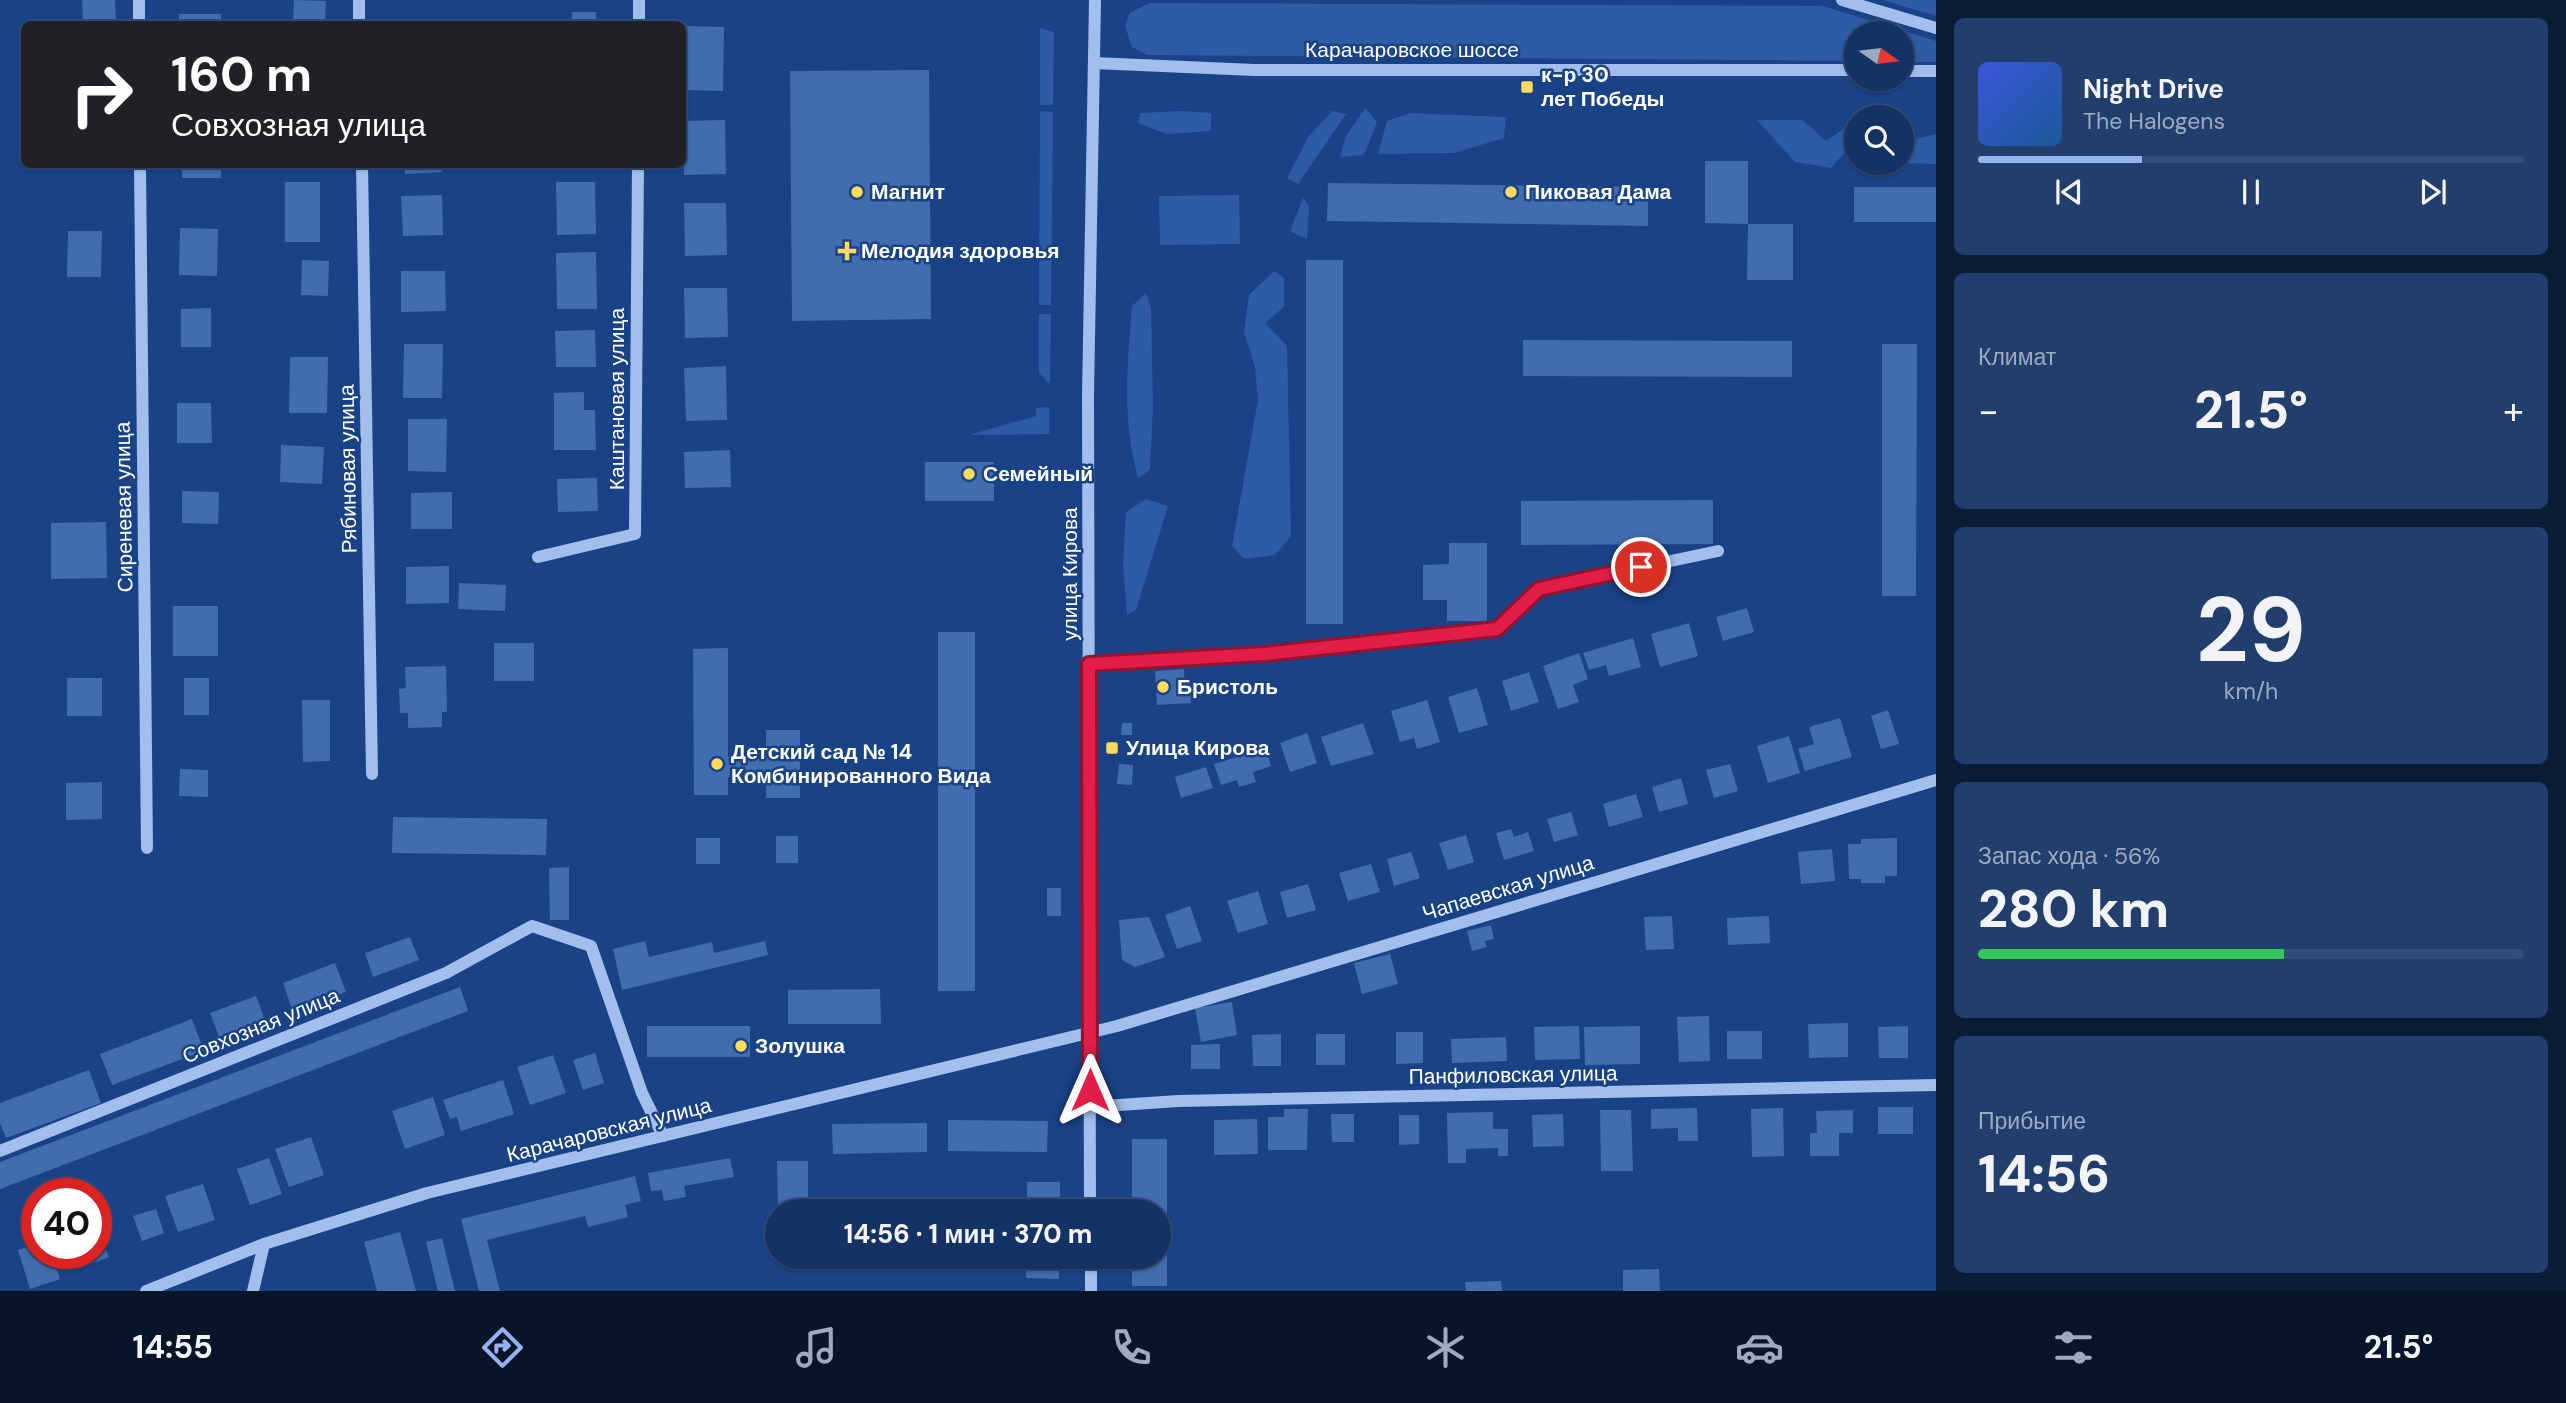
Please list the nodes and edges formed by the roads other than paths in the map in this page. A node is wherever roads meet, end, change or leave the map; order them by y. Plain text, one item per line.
1 (139, 0) edge
2 (359, 0) edge
3 (639, 0) edge
4 (1094, 0) edge
5 (1842, 0) edge
6 (139, 21) edge
7 (359, 21) edge
8 (639, 21) edge
9 (1936, 27) edge
10 (1094, 63) junction
11 (1844, 70) edge
12 (1914, 71) edge
13 (1936, 71) edge
14 (140, 168) edge
15 (362, 168) edge
16 (638, 168) edge
17 (1718, 551) dead end
18 (538, 557) dead end
19 (1089, 664) junction
20 (372, 774) dead end
21 (1936, 780) edge
22 (147, 848) dead end
23 (1090, 1032) junction
24 (1936, 1086) edge
25 (1090, 1107) junction
26 (663, 1136) junction
27 (0, 1151) edge
28 (1090, 1199) edge
29 (264, 1244) junction
30 (1091, 1269) edge
31 (146, 1291) edge
32 (253, 1291) edge
33 (1091, 1291) edge

1 - 6 street
2 - 7 street
3 - 8 street
4 - 10 street, улица Кирова
5 - 9 street
10 - 11 street, Карачаровское шоссе
10 - 19 street, улица Кирова
12 - 13 street
14 - 22 street, Сиреневая улица
15 - 20 street, Рябиновая улица
16 - 18 street, Каштановая улица
17 - 19 street
19 - 23 street, улица Кирова
21 - 23 street, Чапаевская улица
23 - 25 street, улица Кирова
23 - 26 street, Карачаровская улица
24 - 25 street, Панфиловская улица
25 - 28 street, улица Кирова
26 - 27 street, Совхозная улица
26 - 29 street, Карачаровская улица
29 - 31 street, Карачаровская улица
29 - 32 street
30 - 33 street

